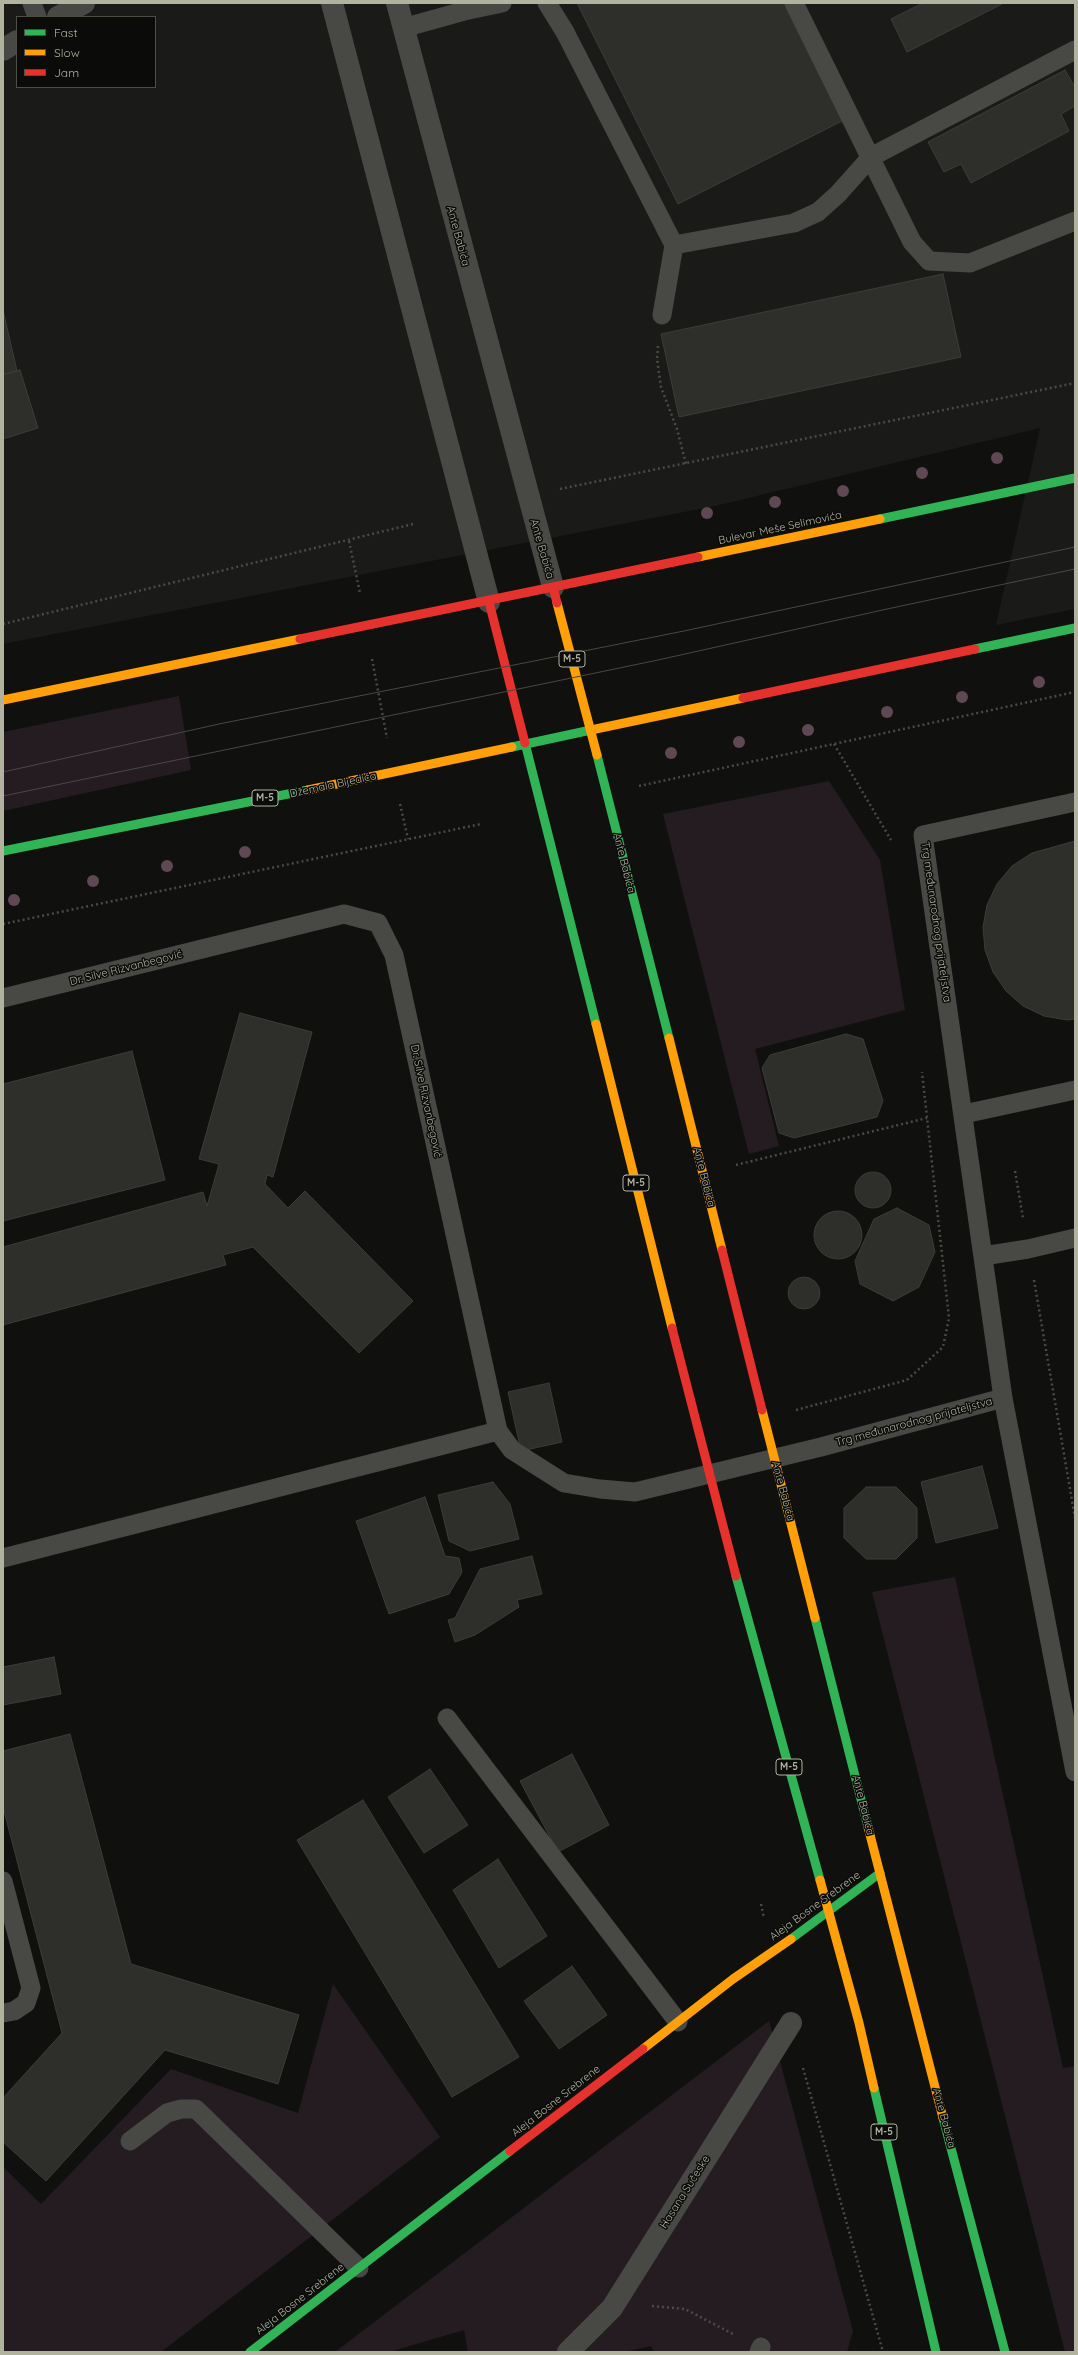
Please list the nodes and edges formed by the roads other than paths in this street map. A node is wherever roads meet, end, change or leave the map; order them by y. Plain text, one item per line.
1 (32, 3) edge
2 (84, 3) edge
3 (332, 3) edge
4 (397, 3) edge
5 (502, 3) edge
6 (547, 3) edge
7 (794, 3) edge
8 (37, 16) edge
9 (60, 16) edge
10 (403, 28) junction
11 (16, 42) edge
12 (3, 50) edge
13 (1075, 50) edge
14 (871, 158) junction
15 (1075, 221) edge
16 (674, 245) junction
17 (662, 316) road end
18 (1075, 478) edge
19 (552, 587) junction
20 (489, 602) junction
21 (1075, 628) edge
22 (3, 700) edge
23 (591, 730) junction
24 (526, 743) junction
25 (1075, 802) edge
26 (3, 851) edge
27 (3, 998) edge
28 (1075, 1090) edge
29 (964, 1114) junction
30 (1075, 1238) edge
31 (984, 1256) junction
32 (1003, 1398) junction
33 (498, 1431) junction
34 (775, 1458) junction
35 (709, 1473) junction
36 (3, 1558) edge
37 (447, 1718) dead end
38 (1075, 1772) edge
39 (880, 1873) junction
40 (3, 1881) edge
41 (830, 1912) junction
42 (3, 2013) edge
43 (678, 2022) junction
44 (791, 2023) road end
45 (130, 2141) dead end
46 (359, 2268) junction
47 (250, 2352) edge
48 (568, 2352) edge
49 (936, 2352) edge
50 (1005, 2352) edge

1 - 8 lane
2 - 9 street
3 - 20 street
4 - 10 street, Ante Babića
5 - 10 lane
6 - 16 lane
7 - 14 lane
10 - 19 street, Ante Babića
11 - 12 street
13 - 14 lane
14 - 15 lane
14 - 16 lane
16 - 17 lane
18 - 19 main road, Bulevar Meše Selimovića
19 - 20 main road, Bulevar Meše Selimovića
19 - 23 main road, Ante Babića / M-5
20 - 22 main road
20 - 24 main road, M-5
21 - 23 main road
23 - 24 main road, Džemala Bijedića / M-5
23 - 34 main road, Ante Babića / M-5
24 - 26 main road, Džemala Bijedića / M-5
24 - 35 main road, M-5
25 - 29 lane, Trg međunarodnog prijateljstva
27 - 33 lane, Dr. Silve Rizvanbegović
28 - 29 lane
29 - 31 lane, Trg međunarodnog prijateljstva
30 - 31 lane
31 - 32 lane, Trg međunarodnog prijateljstva
32 - 34 lane, Trg međunarodnog prijateljstva
32 - 38 lane
33 - 35 lane, Dr. Silve Rizvanbegović
33 - 36 lane
34 - 35 lane, Trg međunarodnog prijateljstva
34 - 39 main road, Ante Babića / M-5
35 - 41 main road, M-5
37 - 43 lane
39 - 41 main road, Aleja Bosne Srebrene
39 - 50 main road, Ante Babića / M-5
40 - 42 lane
41 - 43 main road, Aleja Bosne Srebrene
41 - 49 main road, M-5
43 - 46 main road, Aleja Bosne Srebrene
44 - 48 street, Hasana Sučeske
45 - 46 lane
46 - 47 main road, Aleja Bosne Srebrene

